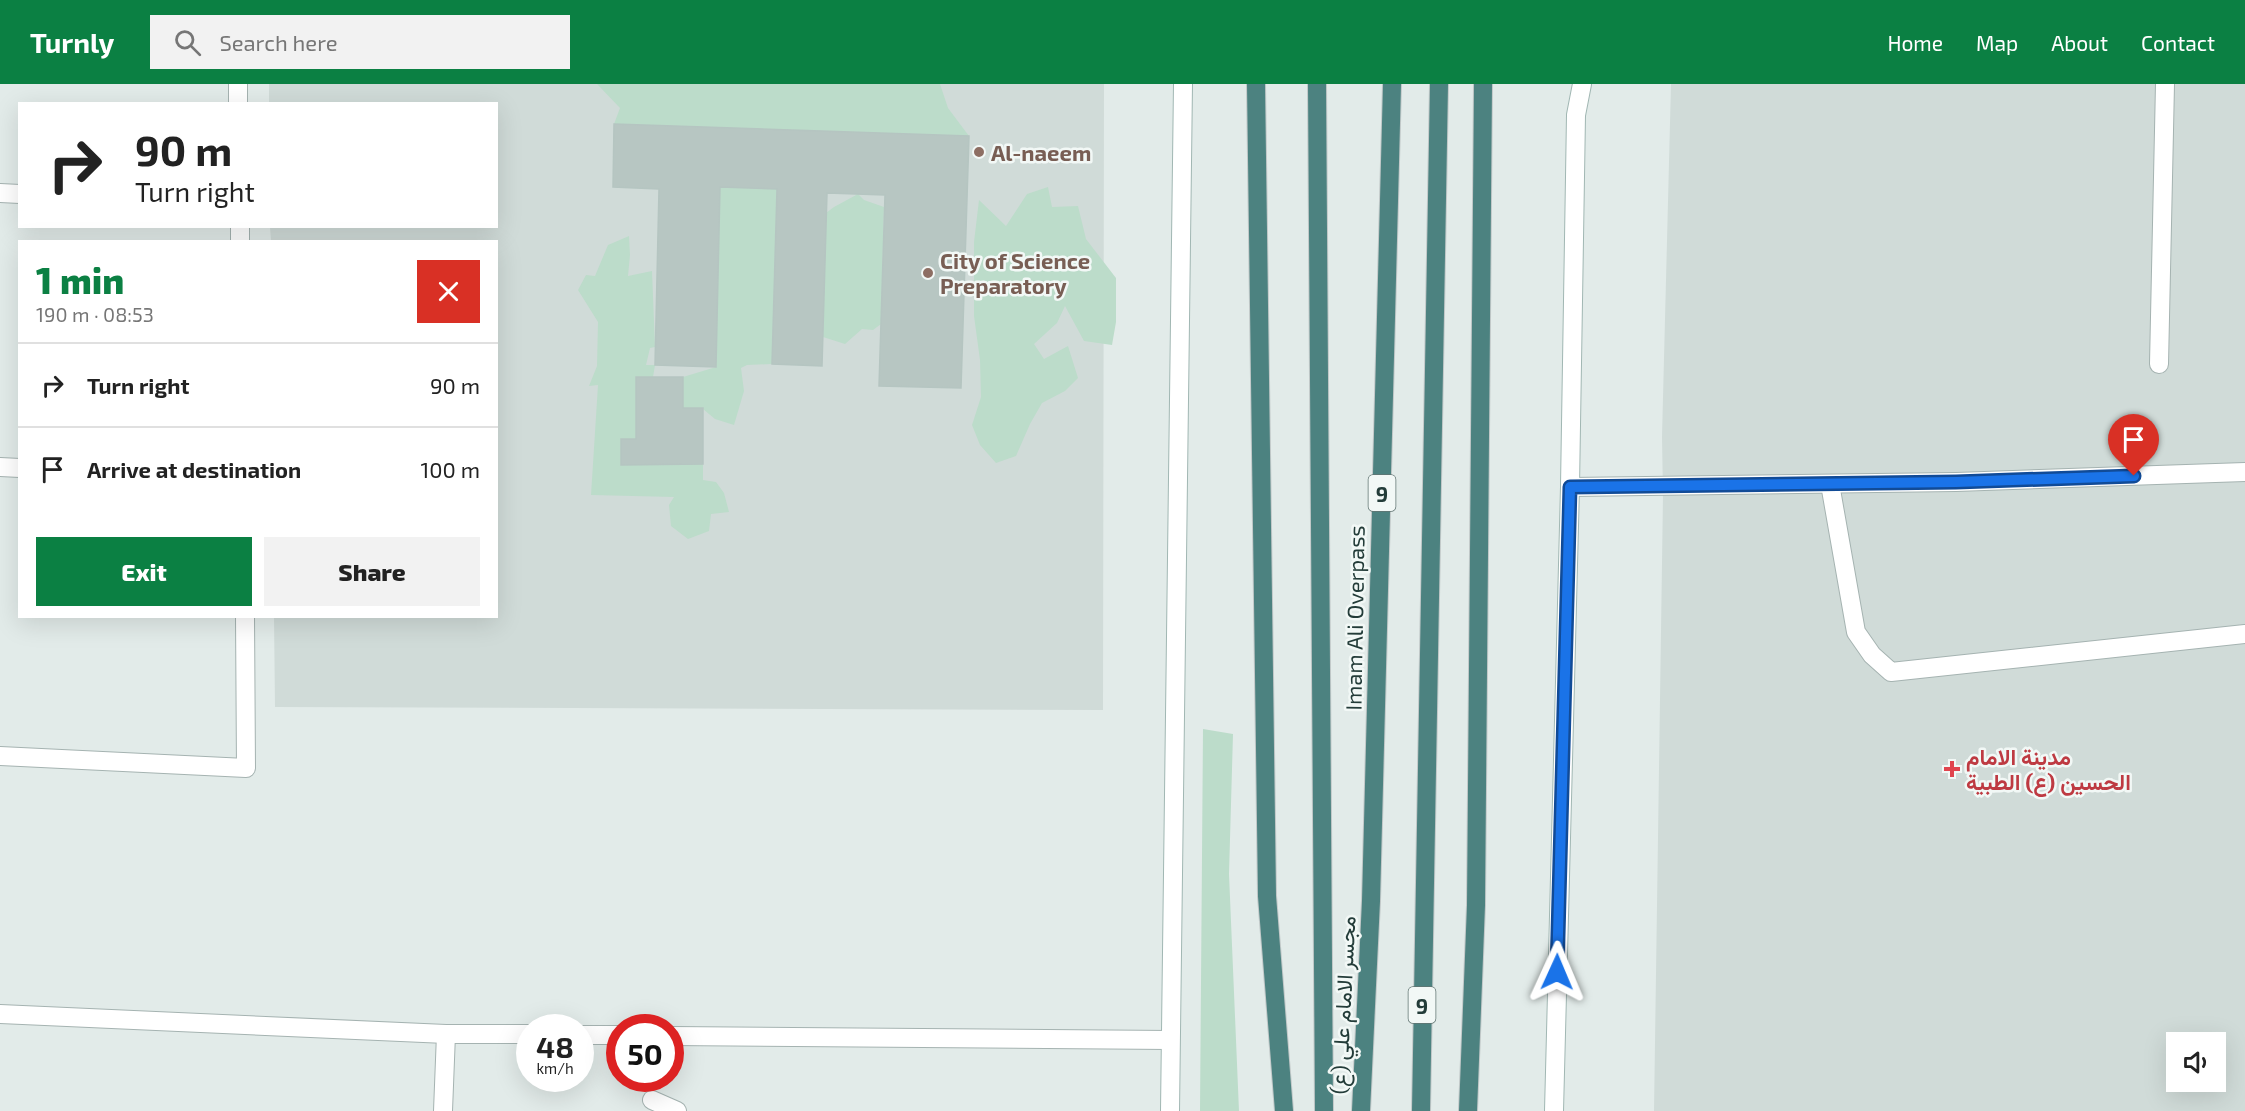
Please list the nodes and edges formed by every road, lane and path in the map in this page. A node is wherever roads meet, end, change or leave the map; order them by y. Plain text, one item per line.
1 (238, 84) edge
2 (1183, 84) edge
3 (1256, 84) edge
4 (1317, 84) edge
5 (1392, 84) edge
6 (1439, 84) edge
7 (1483, 84) edge
8 (1582, 84) edge
9 (2165, 84) edge
10 (238, 102) edge
11 (0, 193) edge
12 (18, 194) edge
13 (2159, 364) dead end
14 (0, 467) edge
15 (18, 468) edge
16 (2245, 472) edge
17 (1830, 484) junction
18 (1570, 487) junction
19 (245, 618) edge
20 (2245, 634) edge
21 (0, 756) edge
22 (1371, 902) joint
23 (0, 1014) edge
24 (446, 1034) junction
25 (516, 1035) edge
26 (684, 1036) edge
27 (1170, 1040) junction
28 (652, 1100) dead end
29 (443, 1111) edge
30 (677, 1111) edge
31 (1170, 1111) edge
32 (1284, 1111) edge
33 (1324, 1111) edge
34 (1361, 1111) edge
35 (1421, 1111) edge
36 (1468, 1111) edge
37 (1554, 1111) edge

1 - 10 main road
2 - 27 main road
3 - 32 highway
4 - 33 highway
5 - 22 highway, Imam Ali Overpass / 9
6 - 35 highway, 9
7 - 36 highway
8 - 18 main road
9 - 13 main road
11 - 12 main road
14 - 15 main road
16 - 17 main road
17 - 18 main road
17 - 20 main road
18 - 37 main road
19 - 21 main road
22 - 34 highway, مجسر الامام علي (ع) / 9
23 - 24 main road
24 - 25 main road
24 - 29 main road
26 - 27 main road
27 - 31 main road
28 - 30 main road

